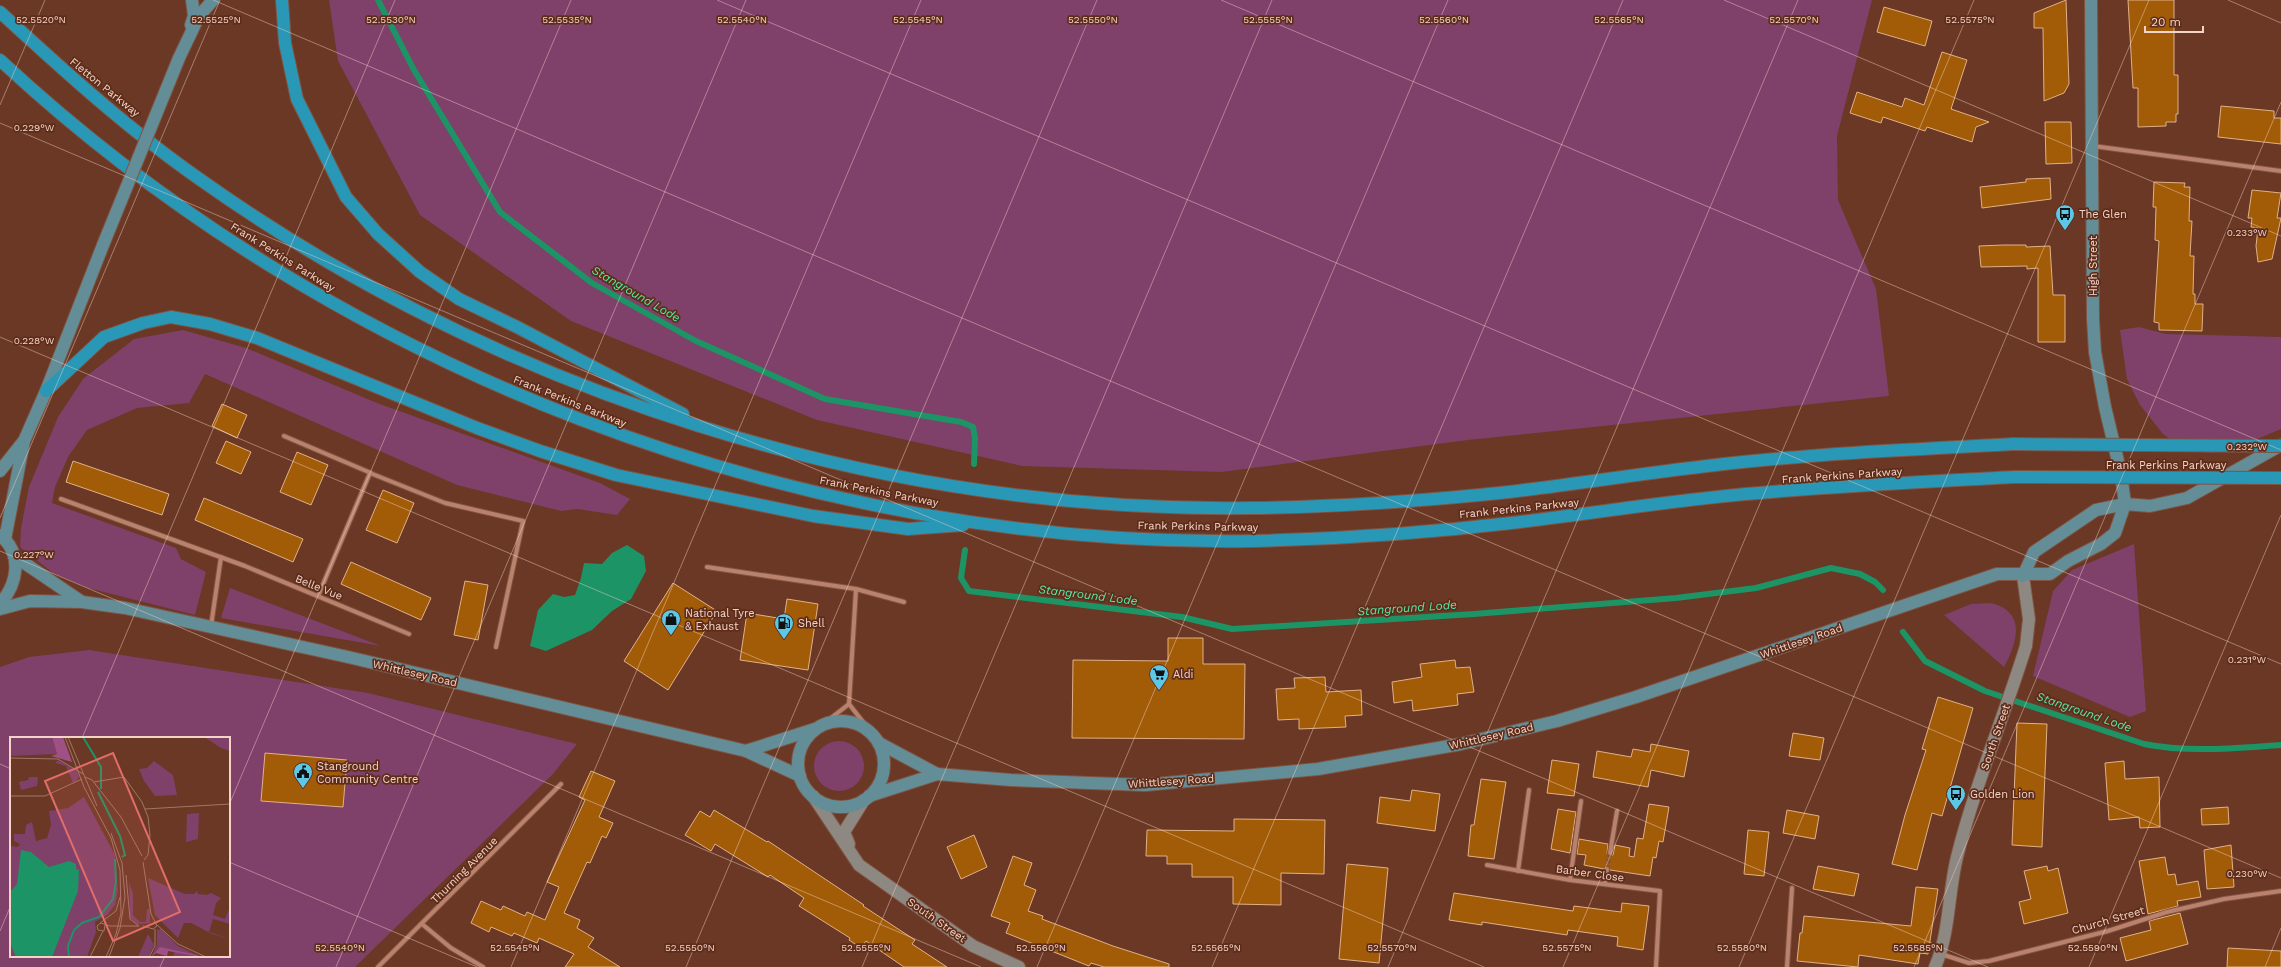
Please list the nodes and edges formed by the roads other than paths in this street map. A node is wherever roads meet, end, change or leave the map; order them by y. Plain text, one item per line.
1 (192, 0) edge
2 (213, 0) edge
3 (282, 0) edge
4 (2091, 0) edge
5 (0, 12) edge
6 (188, 36) junction
7 (0, 60) edge
8 (2092, 146) junction
9 (2281, 171) edge
10 (196, 178) joint
11 (46, 391) junction
12 (718, 432) junction
13 (284, 436) dead end
14 (24, 441) junction
15 (2281, 445) edge
16 (0, 471) edge
17 (371, 473) junction
18 (2281, 478) edge
19 (61, 499) dead end
20 (2125, 504) junction
21 (982, 524) junction
22 (3, 537) edge
23 (14, 556) junction
24 (221, 557) junction
25 (707, 567) dead end
26 (2023, 576) junction
27 (856, 589) junction
28 (318, 596) junction
29 (82, 602) junction
30 (904, 602) dead end
31 (0, 604) edge
32 (0, 609) edge
33 (211, 627) junction
34 (409, 634) dead end
35 (496, 646) dead end
36 (849, 704) junction
37 (819, 727) junction
38 (876, 739) junction
39 (746, 751) junction
40 (938, 774) junction
41 (800, 776) junction
42 (561, 784) dead end
43 (1529, 790) dead end
44 (813, 796) junction
45 (867, 798) junction
46 (1581, 801) dead end
47 (1617, 811) dead end
48 (1610, 853) tunnel mouth
49 (1487, 865) dead end
50 (859, 866) junction
51 (1608, 869) tunnel mouth
52 (1518, 871) junction
53 (1570, 880) junction
54 (1605, 884) junction
55 (1792, 888) dead end
56 (2281, 891) edge
57 (422, 924) junction
58 (1941, 954) junction
59 (378, 967) edge
60 (483, 967) edge
61 (1019, 967) edge
62 (1656, 967) edge
63 (1787, 967) edge
64 (1935, 967) edge

1 - 6 main road
2 - 6 main road
3 - 12 highway
4 - 8 main road, High Street
5 - 10 highway, Fletton Parkway
6 - 11 main road, bridge
7 - 21 highway, Frank Perkins Parkway
8 - 9 street
8 - 20 main road, High Street
10 - 12 highway, Frank Perkins Parkway
11 - 14 main road
11 - 21 highway
12 - 15 highway, Frank Perkins Parkway, bridge
13 - 17 street
14 - 16 main road
14 - 22 main road
15 - 20 main road
17 - 28 street
17 - 35 street
18 - 21 highway, Frank Perkins Parkway, bridge
19 - 24 street, Belle Vue
20 - 26 main road
20 - 26 main road, Whittlesey Road
22 - 23 main road
23 - 29 main road, Whittlesey Road
23 - 31 main road
24 - 28 street, Belle Vue
24 - 33 street
25 - 27 street
26 - 40 main road, Whittlesey Road
26 - 58 street, South Street
27 - 30 street
27 - 36 street
28 - 34 street, Belle Vue
29 - 32 main road, Whittlesey Road
29 - 33 main road, Whittlesey Road
33 - 39 main road, Whittlesey Road
36 - 37 street
36 - 38 street
37 - 38 main road
37 - 39 main road
37 - 41 main road
38 - 40 main road, Whittlesey Road
38 - 45 main road
39 - 41 main road, Whittlesey Road
40 - 45 main road, Whittlesey Road
41 - 44 main road
42 - 57 street, Thurning Avenue
43 - 52 street
44 - 45 main road
44 - 50 street, South Street
45 - 50 street
46 - 53 street
47 - 48 street
49 - 52 street, Barber Close
50 - 61 street, South Street
51 - 54 street
52 - 53 street, Barber Close
53 - 54 street, Barber Close
54 - 62 street, Barber Close
55 - 63 street
56 - 58 street, Church Street
57 - 59 street, Thurning Avenue
57 - 60 street
58 - 64 street, South Street

